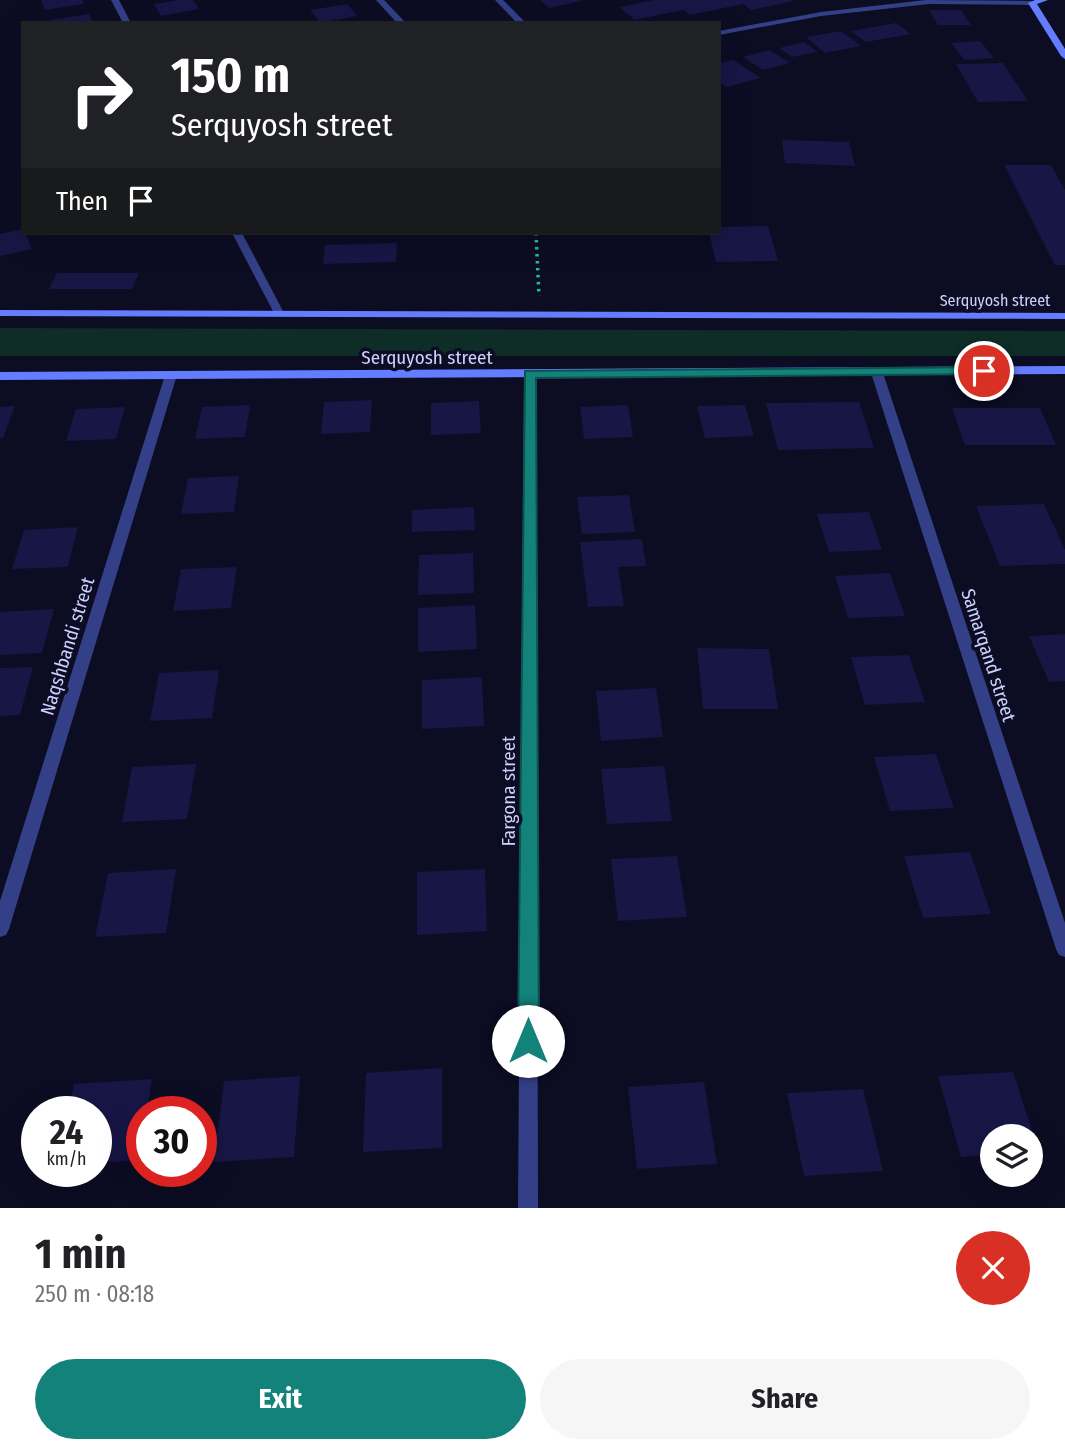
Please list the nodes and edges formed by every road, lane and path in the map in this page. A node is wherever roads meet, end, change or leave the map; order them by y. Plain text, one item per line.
1 (115, 0) edge
2 (380, 0) edge
3 (499, 0) edge
4 (1045, 0) edge
5 (1029, 1) edge
6 (126, 21) edge
7 (400, 21) edge
8 (520, 21) edge
9 (721, 33) edge
10 (1065, 56) edge
11 (238, 235) edge
12 (536, 235) edge
13 (0, 313) edge
14 (279, 313) junction
15 (540, 314) junction
16 (1065, 316) edge
17 (1065, 370) edge
18 (877, 373) junction
19 (530, 374) junction
20 (171, 375) junction
21 (0, 376) edge
22 (0, 929) edge
23 (1065, 949) edge
24 (528, 1208) edge

1 - 6 street
2 - 7 street
3 - 8 street
4 - 5 street
5 - 9 street
5 - 10 street
11 - 14 street
12 - 15 path
13 - 14 street, Serquyosh street
14 - 15 street, Serquyosh street
15 - 16 street, Serquyosh street
17 - 18 street, Serquyosh street
18 - 19 street, Serquyosh street
18 - 23 street, Samarqand street
19 - 20 street, Serquyosh street
19 - 24 street, Fargona street
20 - 21 street, Serquyosh street
20 - 22 street, Naqshbandi street

